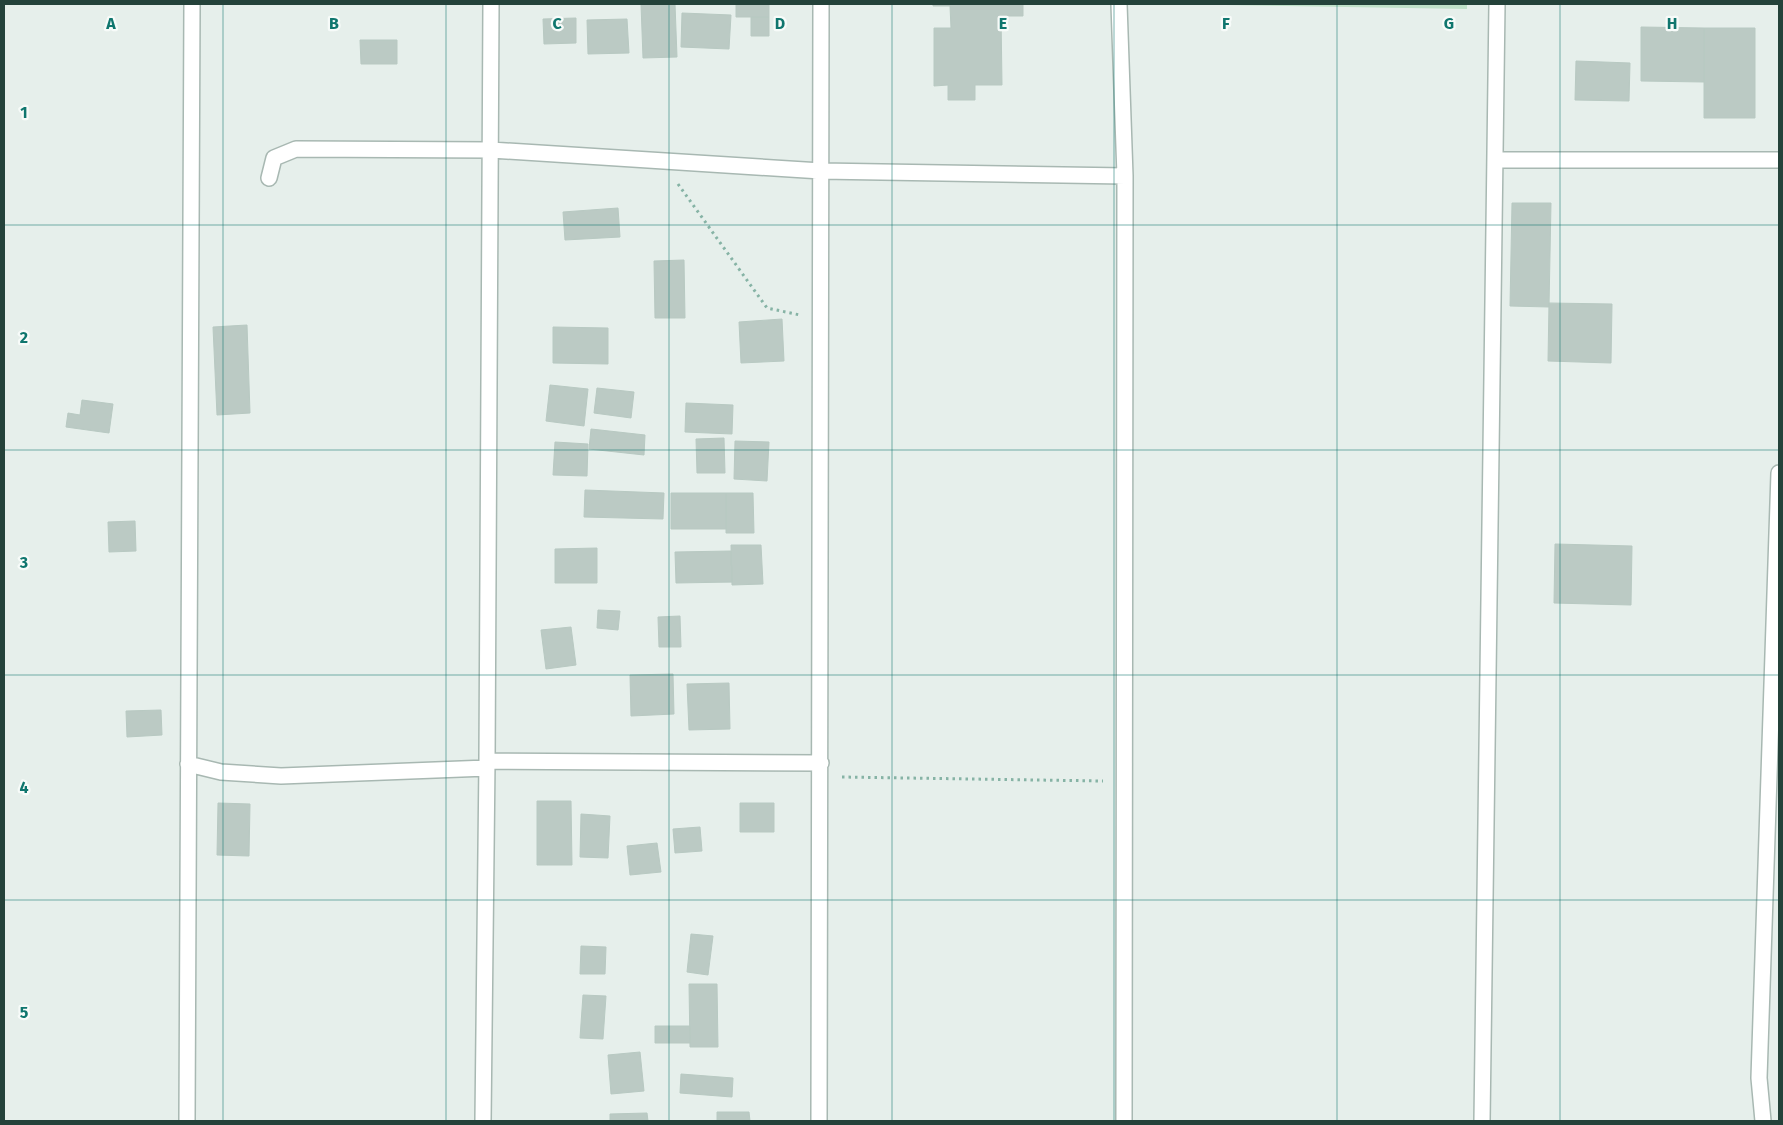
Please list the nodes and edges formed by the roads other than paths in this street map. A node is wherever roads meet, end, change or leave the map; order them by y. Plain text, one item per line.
1 (192, 4) edge
2 (491, 4) edge
3 (821, 4) edge
4 (1118, 4) edge
5 (1497, 4) edge
6 (491, 150) junction
7 (1495, 160) junction
8 (1779, 160) edge
9 (821, 171) junction
10 (1125, 176) junction
11 (270, 178) dead end
12 (1779, 473) edge
13 (188, 764) junction
14 (487, 765) junction
15 (821, 770) junction
16 (187, 1121) edge
17 (483, 1121) edge
18 (819, 1121) edge
19 (1124, 1121) edge
20 (1482, 1121) edge
21 (1764, 1121) edge

1 - 13 street
2 - 6 street
3 - 9 street
4 - 10 street
5 - 7 street
6 - 9 street
6 - 11 street
6 - 14 street
7 - 8 street
7 - 20 street
9 - 10 street
9 - 15 street
10 - 19 street
12 - 21 street
13 - 14 street
13 - 16 street
14 - 15 street
14 - 17 street
15 - 18 street

